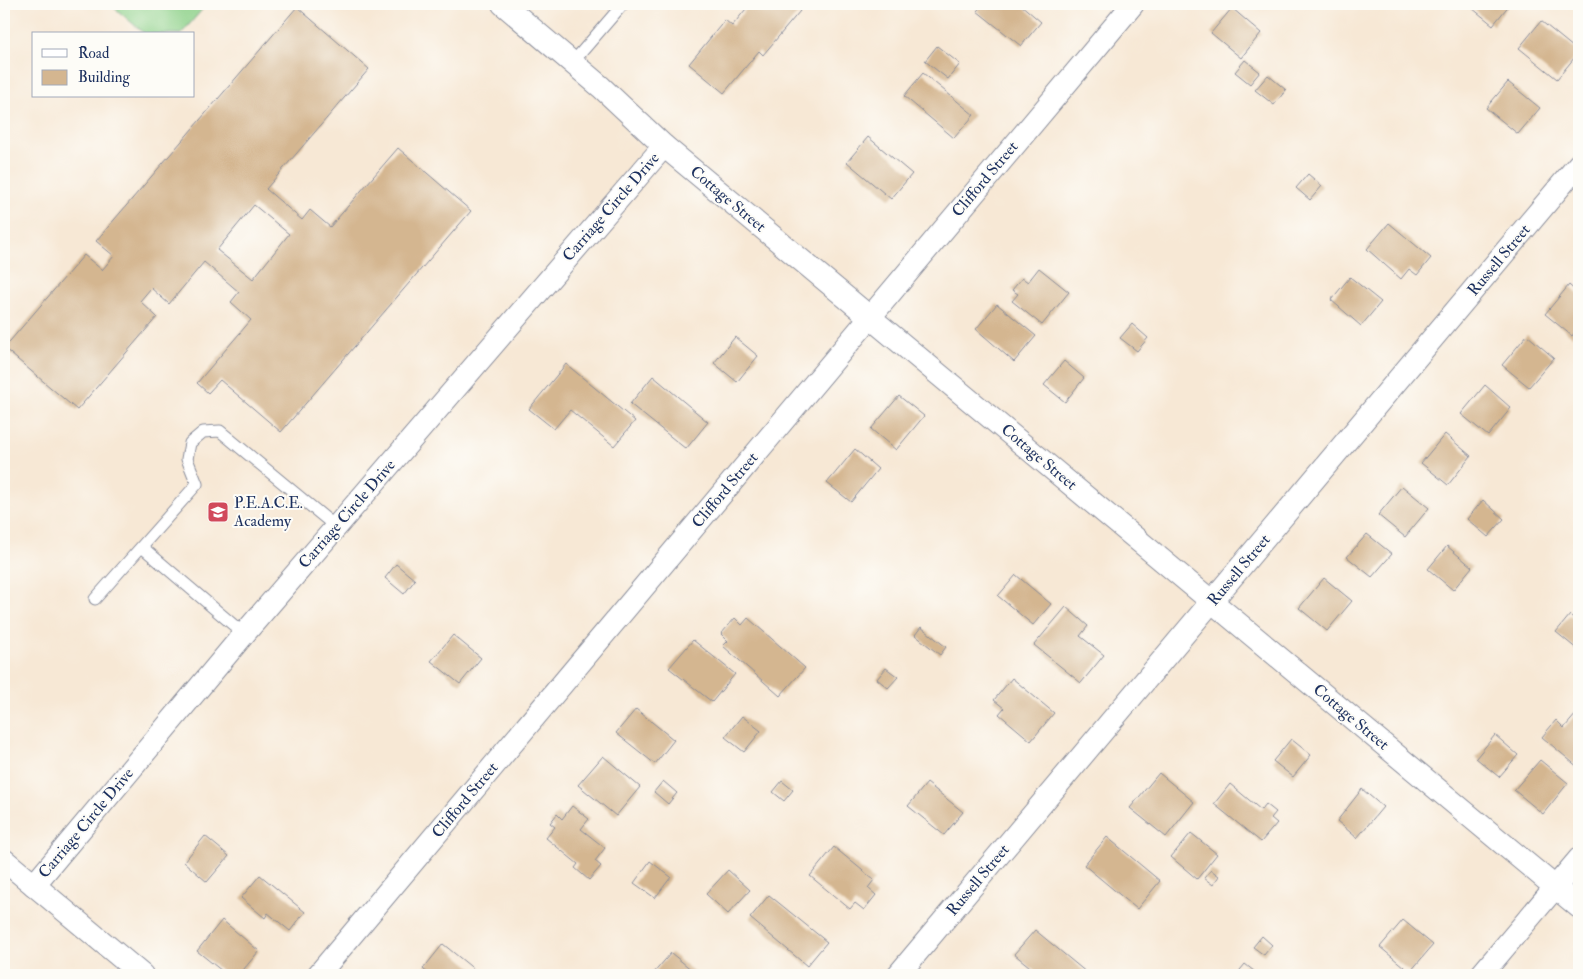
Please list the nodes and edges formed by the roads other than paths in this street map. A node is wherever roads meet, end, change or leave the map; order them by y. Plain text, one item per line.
1 (503, 4) edge
2 (623, 4) edge
3 (1133, 4) edge
4 (573, 62) junction
5 (664, 146) junction
6 (1579, 164) edge
7 (870, 316) junction
8 (336, 527) junction
9 (142, 547) junction
10 (95, 599) dead end
11 (1212, 601) junction
12 (244, 634) junction
13 (1579, 859) edge
14 (4, 860) edge
15 (34, 885) junction
16 (1556, 887) junction
17 (1579, 907) edge
18 (142, 975) edge
19 (318, 975) edge
20 (898, 975) edge
21 (1481, 975) edge

1 - 4 street, Cottage Street
2 - 4 lane
3 - 7 street, Clifford Street
4 - 5 street, Cottage Street
5 - 7 street, Cottage Street
5 - 8 street, Carriage Circle Drive
6 - 11 street, Russell Street
7 - 11 street, Cottage Street
7 - 19 street, Clifford Street
8 - 9 lane
8 - 12 street, Carriage Circle Drive
9 - 10 lane
9 - 12 lane
11 - 16 street, Cottage Street
11 - 20 street, Russell Street
12 - 15 street, Carriage Circle Drive
13 - 16 street
14 - 15 street
15 - 18 street
16 - 17 street, Cottage Street
16 - 21 street

